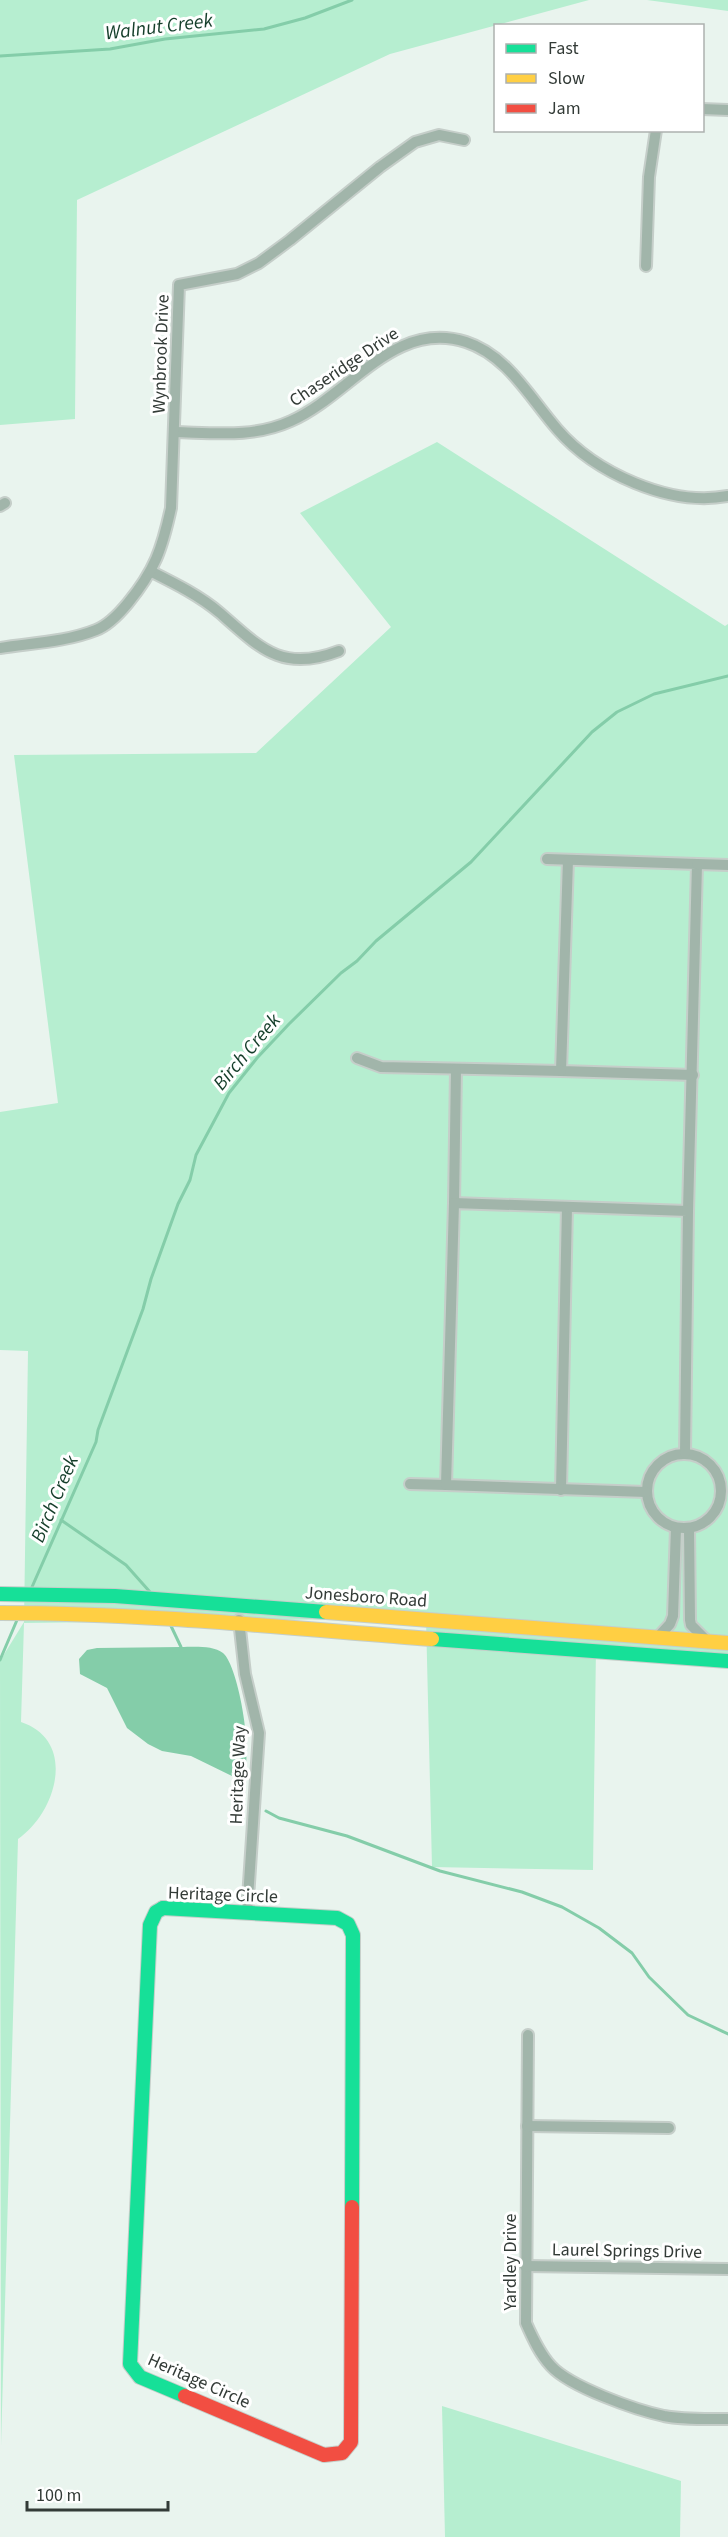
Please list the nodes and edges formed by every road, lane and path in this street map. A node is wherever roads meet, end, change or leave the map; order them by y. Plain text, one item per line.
1 (704, 109) edge
2 (728, 110) edge
3 (656, 132) edge
4 (464, 140) dead end
5 (646, 266) dead end
6 (175, 432) junction
7 (728, 496) edge
8 (152, 572) junction
9 (0, 648) edge
10 (339, 651) dead end
11 (547, 859) dead end
12 (568, 860) junction
13 (697, 864) junction
14 (728, 865) edge
15 (357, 1058) dead end
16 (456, 1069) junction
17 (561, 1071) junction
18 (693, 1075) junction
19 (454, 1203) junction
20 (567, 1207) junction
21 (688, 1212) junction
22 (685, 1453) junction
23 (410, 1485) dead end
24 (446, 1485) junction
25 (561, 1490) junction
26 (646, 1492) junction
27 (676, 1528) junction
28 (689, 1528) junction
29 (0, 1594) edge
30 (239, 1605) junction
31 (0, 1613) edge
32 (239, 1623) junction
33 (658, 1637) junction
34 (706, 1641) junction
35 (728, 1643) edge
36 (728, 1661) edge
37 (247, 1913) junction
38 (528, 2035) dead end
39 (527, 2126) junction
40 (669, 2128) dead end
41 (525, 2266) junction
42 (728, 2269) edge
43 (728, 2419) edge

1 - 2 street
3 - 5 street
4 - 6 street, Wynbrook Drive
6 - 7 street, Chaseridge Drive
6 - 8 street, Wynbrook Drive
8 - 9 street, Wynbrook Drive
8 - 10 street
11 - 12 street
12 - 13 street
12 - 17 street
13 - 14 street
13 - 18 street
15 - 16 street
16 - 17 street
16 - 19 street
17 - 18 street
18 - 21 street
19 - 20 street
19 - 24 street
20 - 21 street
20 - 25 street
21 - 22 street
22 - 26 street
22 - 28 street
23 - 24 street
24 - 25 street
25 - 26 street
26 - 27 street
27 - 28 street
27 - 33 street
28 - 34 street
29 - 30 main road, Jonesboro Road
30 - 32 street, Heritage Way
30 - 33 main road, Jonesboro Road
31 - 32 main road, Jonesboro Road
32 - 36 main road, Jonesboro Road
32 - 37 street, Heritage Way
33 - 34 main road, Jonesboro Road
34 - 35 main road, Jonesboro Road
37 - 37 main road, Heritage Circle
38 - 39 street, Yardley Drive
39 - 40 street
39 - 41 street, Yardley Drive
41 - 42 street, Laurel Springs Drive
41 - 43 street, Yardley Drive

